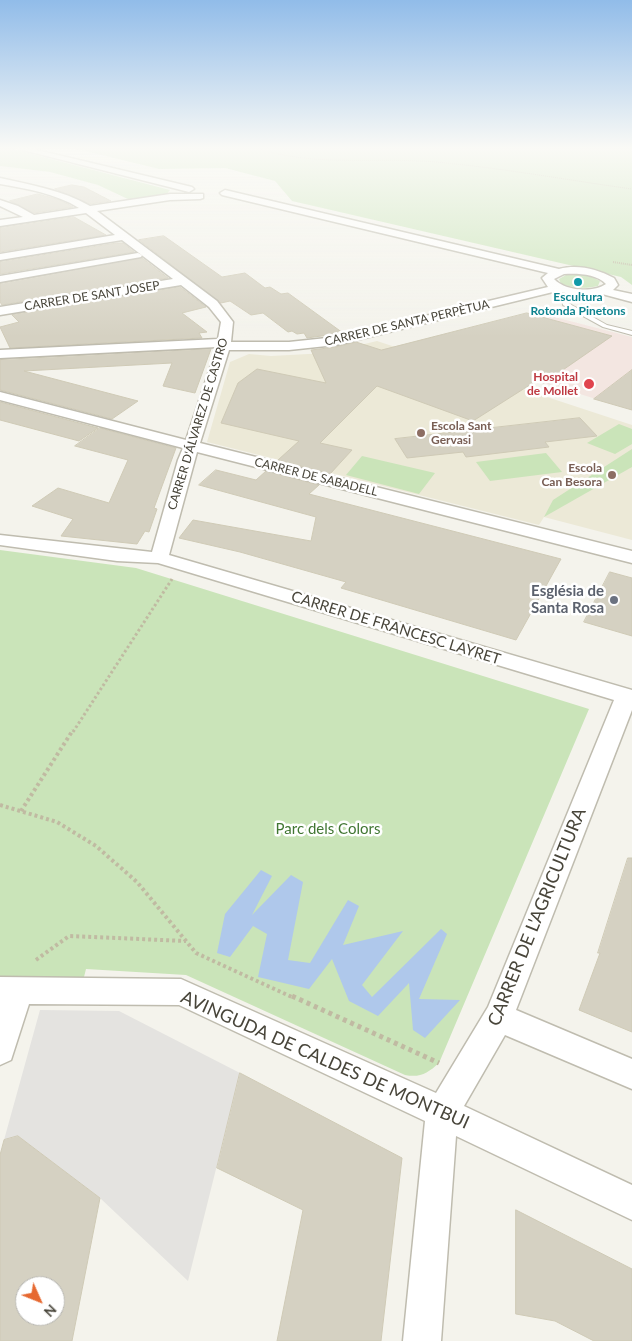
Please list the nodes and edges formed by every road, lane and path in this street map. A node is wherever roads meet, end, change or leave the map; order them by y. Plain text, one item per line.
1 (18, 212) edge
2 (78, 212) edge
3 (91, 212) edge
4 (290, 212) edge
5 (298, 212) edge
6 (32, 218) junction
7 (0, 223) edge
8 (125, 236) junction
9 (138, 254) dead end
10 (0, 257) edge
11 (559, 272) junction
12 (548, 278) junction
13 (0, 279) edge
14 (184, 282) junction
15 (557, 288) junction
16 (608, 288) junction
17 (632, 290) edge
18 (573, 292) junction
19 (632, 298) edge
20 (0, 311) edge
21 (632, 333) edge
22 (224, 344) junction
23 (0, 354) edge
24 (0, 396) edge
25 (192, 446) junction
26 (0, 540) edge
27 (632, 557) edge
28 (160, 558) junction
29 (175, 574) dead end
30 (629, 698) edge
31 (0, 805) edge
32 (21, 811) junction
33 (186, 941) junction
34 (36, 960) dead end
35 (9, 990) edge
36 (498, 1017) junction
37 (0, 1050) edge
38 (439, 1063) dead end
39 (632, 1074) edge
40 (442, 1112) junction
41 (632, 1203) edge
42 (422, 1341) edge

1 - 6 street
2 - 6 street
3 - 8 street, CARRER D'ÁLVAREZ DE CASTRO
4 - 12 street
5 - 11 street
6 - 7 street
8 - 10 street
8 - 14 street, CARRER D'ÁLVAREZ DE CASTRO
9 - 13 street
11 - 12 street
11 - 16 street
12 - 15 street
14 - 20 street, CARRER DE SANT JOSEP
14 - 22 street, CARRER D'ÁLVAREZ DE CASTRO
15 - 18 street
15 - 22 street, CARRER DE SANTA PERPÈTUA
16 - 17 street
16 - 18 street
16 - 19 street
18 - 21 lane
22 - 23 street, CARRER DE SANTA PERPÈTUA
22 - 25 street, CARRER D'ÁLVAREZ DE CASTRO
24 - 25 street, CARRER DE SABADELL
25 - 27 street, CARRER DE SABADELL
25 - 28 street, CARRER D'ÁLVAREZ DE CASTRO
26 - 28 street, CARRER DE FRANCESC LAYRET
28 - 30 street, CARRER DE FRANCESC LAYRET
29 - 32 path
30 - 36 street, CARRER DE L'AGRICULTURA
31 - 32 path
32 - 33 path
33 - 34 path
33 - 38 path
35 - 37 street
35 - 40 street, AVINGUDA DE CALDES DE MONTBUI
36 - 39 street
36 - 40 street, CARRER DE L'AGRICULTURA
40 - 41 street, AVINGUDA DE CALDES DE MONTBUI
40 - 42 street, CARRER DE L'AGRICULTURA

